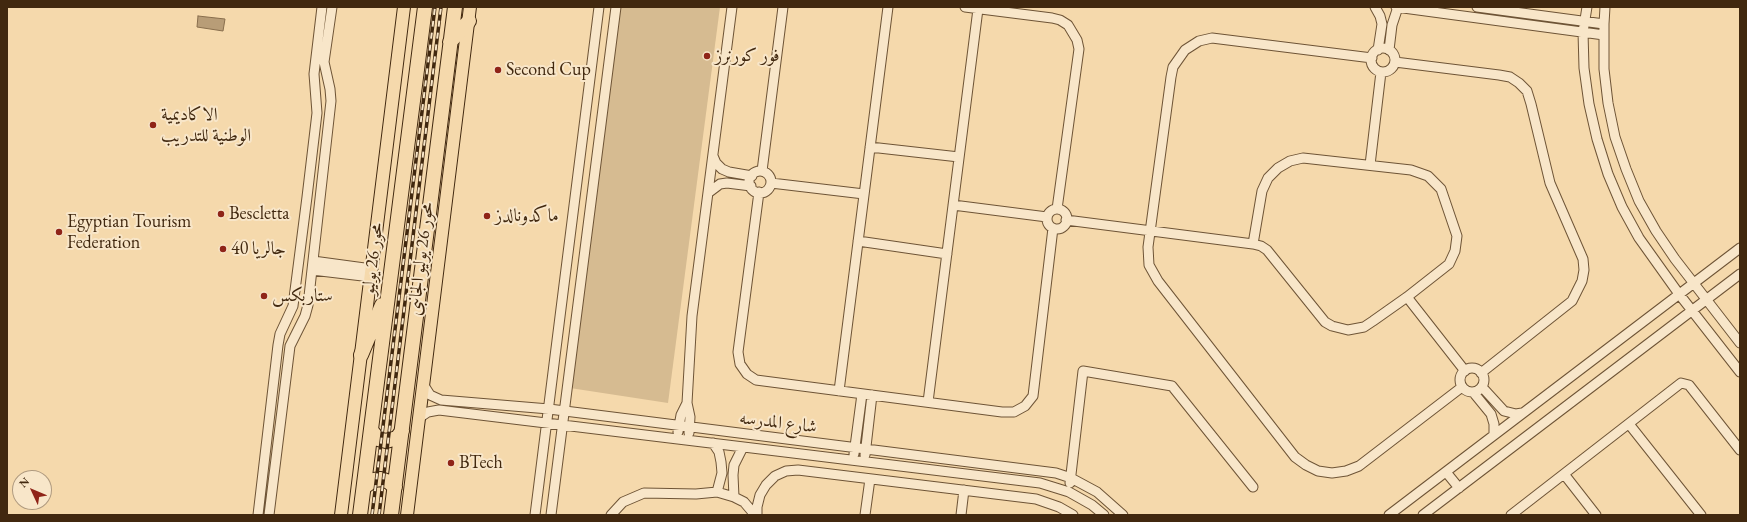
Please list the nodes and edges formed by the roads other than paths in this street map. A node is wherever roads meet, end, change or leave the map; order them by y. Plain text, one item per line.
1 (322, 7) edge
2 (332, 7) edge
3 (404, 7) edge
4 (425, 7) edge
5 (455, 7) edge
6 (599, 7) edge
7 (616, 7) edge
8 (732, 7) edge
9 (783, 7) edge
10 (888, 7) edge
11 (965, 7) edge
12 (1375, 7) edge
13 (1398, 7) edge
14 (1477, 7) edge
15 (1587, 7) edge
16 (1606, 7) edge
17 (978, 9) junction
18 (470, 14) edge
19 (1584, 21) junction
20 (1382, 24) junction
21 (1604, 24) junction
22 (1392, 25) junction
23 (1583, 32) junction
24 (1604, 35) junction
25 (450, 42) junction
26 (1378, 50) junction
27 (1389, 50) junction
28 (1372, 58) junction
29 (1395, 62) junction
30 (1381, 72) junction
31 (870, 147) junction
32 (713, 156) junction
33 (959, 157) junction
34 (1370, 165) junction
35 (762, 171) junction
36 (729, 172) junction
37 (752, 176) junction
38 (727, 182) junction
39 (771, 183) junction
40 (751, 186) junction
41 (759, 192) junction
42 (708, 193) junction
43 (864, 194) junction
44 (307, 197) junction
45 (319, 198) junction
46 (953, 205) junction
47 (1057, 209) junction
48 (1047, 217) junction
49 (1066, 220) junction
50 (1053, 228) junction
51 (1150, 231) junction
52 (858, 241) junction
53 (1253, 244) junction
54 (1740, 248) edge
55 (947, 254) junction
56 (313, 265) junction
57 (372, 273) junction
58 (1740, 274) edge
59 (1694, 283) junction
60 (389, 288) junction
61 (1678, 294) junction
62 (1407, 297) junction
63 (1706, 299) junction
64 (1691, 310) junction
65 (1740, 343) edge
66 (361, 355) junction
67 (1465, 371) junction
68 (1740, 372) edge
69 (1481, 373) junction
70 (423, 384) junction
71 (1462, 387) junction
72 (1482, 387) junction
73 (273, 391) junction
74 (839, 391) junction
75 (284, 392) junction
76 (1473, 392) junction
77 (862, 394) junction
78 (872, 395) junction
79 (928, 402) junction
80 (687, 403) junction
81 (1499, 407) junction
82 (548, 410) junction
83 (565, 412) junction
84 (1522, 413) junction
85 (1491, 414) junction
86 (419, 418) junction
87 (547, 422) junction
88 (1629, 424) junction
89 (563, 425) junction
90 (678, 426) junction
91 (689, 428) junction
92 (371, 430) junction
93 (402, 431) junction
94 (1494, 435) junction
95 (677, 439) junction
96 (688, 440) junction
97 (713, 443) junction
98 (743, 447) junction
99 (855, 449) junction
100 (1740, 450) edge
101 (865, 451) junction
102 (854, 461) junction
103 (864, 462) junction
104 (1446, 472) junction
105 (1564, 474) junction
106 (1071, 478) junction
107 (870, 479) junction
108 (364, 487) junction
109 (395, 487) junction
110 (1253, 487) dead end
111 (1459, 488) junction
112 (964, 490) junction
113 (717, 492) junction
114 (1069, 492) junction
115 (734, 497) junction
116 (258, 515) edge
117 (269, 515) edge
118 (341, 515) edge
119 (360, 515) edge
120 (391, 515) edge
121 (407, 515) edge
122 (535, 515) edge
123 (551, 515) edge
124 (611, 515) edge
125 (756, 515) edge
126 (865, 515) edge
127 (961, 515) edge
128 (1073, 515) edge
129 (1104, 515) edge
130 (1123, 515) edge
131 (1389, 515) edge
132 (1424, 515) edge
133 (1511, 515) edge
134 (1596, 515) edge
135 (1700, 515) edge

1 - 44 street
2 - 45 street
3 - 57 main road
4 - 60 highway, محور 26 يوليو
5 - 25 highway
6 - 82 street
7 - 83 street
8 - 32 street
9 - 35 street
10 - 31 street
11 - 17 street
12 - 20 street
13 - 22 street
13 - 23 street
14 - 19 street
15 - 19 street
16 - 21 street
17 - 33 street
17 - 47 street
18 - 25 highway
18 - 70 main road, محور 26 يوليو الجانبى
19 - 21 street
19 - 23 street
20 - 22 street
20 - 26 street
21 - 24 street
22 - 27 street
23 - 24 street
23 - 61 street
24 - 59 street
25 - 93 highway
26 - 27 street
26 - 28 street
27 - 29 street
28 - 30 street
28 - 51 street
29 - 30 street
29 - 69 street
30 - 34 street
31 - 33 street
31 - 43 street
32 - 36 street
32 - 42 street
33 - 46 street
34 - 53 street
34 - 62 street
35 - 37 street
35 - 39 street
36 - 37 street
36 - 38 street
37 - 40 street
38 - 40 street
38 - 42 street
39 - 41 street
39 - 43 street
40 - 41 street
41 - 74 street
42 - 80 street
43 - 52 street
44 - 45 street
44 - 73 street
45 - 56 street
46 - 48 street
46 - 55 street
47 - 48 street
47 - 49 street
48 - 50 street
49 - 50 street
49 - 51 street
50 - 79 street
51 - 53 street
51 - 71 street
52 - 55 street
52 - 74 street
53 - 62 street
54 - 59 street
55 - 79 street
56 - 57 street
56 - 75 street
57 - 66 main road
58 - 63 street
59 - 61 street
59 - 63 street
60 - 66 highway
60 - 92 highway, محور 26 يوليو
61 - 64 street
61 - 84 street
62 - 67 street
63 - 64 street
63 - 65 street
64 - 68 street
64 - 111 street
66 - 118 main road
67 - 69 street
67 - 71 street
69 - 72 street
70 - 82 street, شارع المدرسه
70 - 86 main road, محور 26 يوليو الجانبى
71 - 76 street
72 - 76 street
72 - 81 street
73 - 75 street
73 - 116 street
74 - 77 street
75 - 117 street
76 - 85 street
77 - 78 street
77 - 99 street
78 - 79 street
78 - 101 street
80 - 90 street
80 - 91 street
81 - 84 street
81 - 85 street
82 - 83 street, شارع المدرسه
82 - 87 street
83 - 89 street
83 - 90 street, شارع المدرسه
84 - 94 street
85 - 94 street
86 - 87 street, شارع المدرسه
86 - 121 main road, محور 26 يوليو الجانبى
87 - 89 street, شارع المدرسه
87 - 122 street
88 - 100 street
88 - 105 street
88 - 135 street
89 - 95 street, شارع المدرسه
89 - 123 street
90 - 91 street, شارع المدرسه
90 - 95 street
91 - 96 street
91 - 99 street, شارع المدرسه
92 - 93 highway
92 - 108 highway, محور 26 يوليو
93 - 109 highway
94 - 104 street
95 - 96 street, شارع المدرسه
96 - 97 street, شارع المدرسه
97 - 98 street, شارع المدرسه
97 - 113 street
98 - 102 street, شارع المدرسه
98 - 115 street
99 - 101 street, شارع المدرسه
99 - 102 street
101 - 103 street
101 - 106 street, شارع المدرسه
102 - 103 street, شارع المدرسه
103 - 114 street, شارع المدرسه
104 - 111 street
104 - 131 street
105 - 133 street
105 - 134 street
106 - 110 street
106 - 114 street
106 - 130 street, شارع المدرسه
107 - 112 street
107 - 125 street
107 - 126 street
108 - 109 highway
108 - 119 highway, محور 26 يوليو
109 - 120 highway
111 - 132 street
112 - 127 street
112 - 128 street
113 - 115 street
113 - 124 street
114 - 129 street, شارع المدرسه
115 - 125 street

